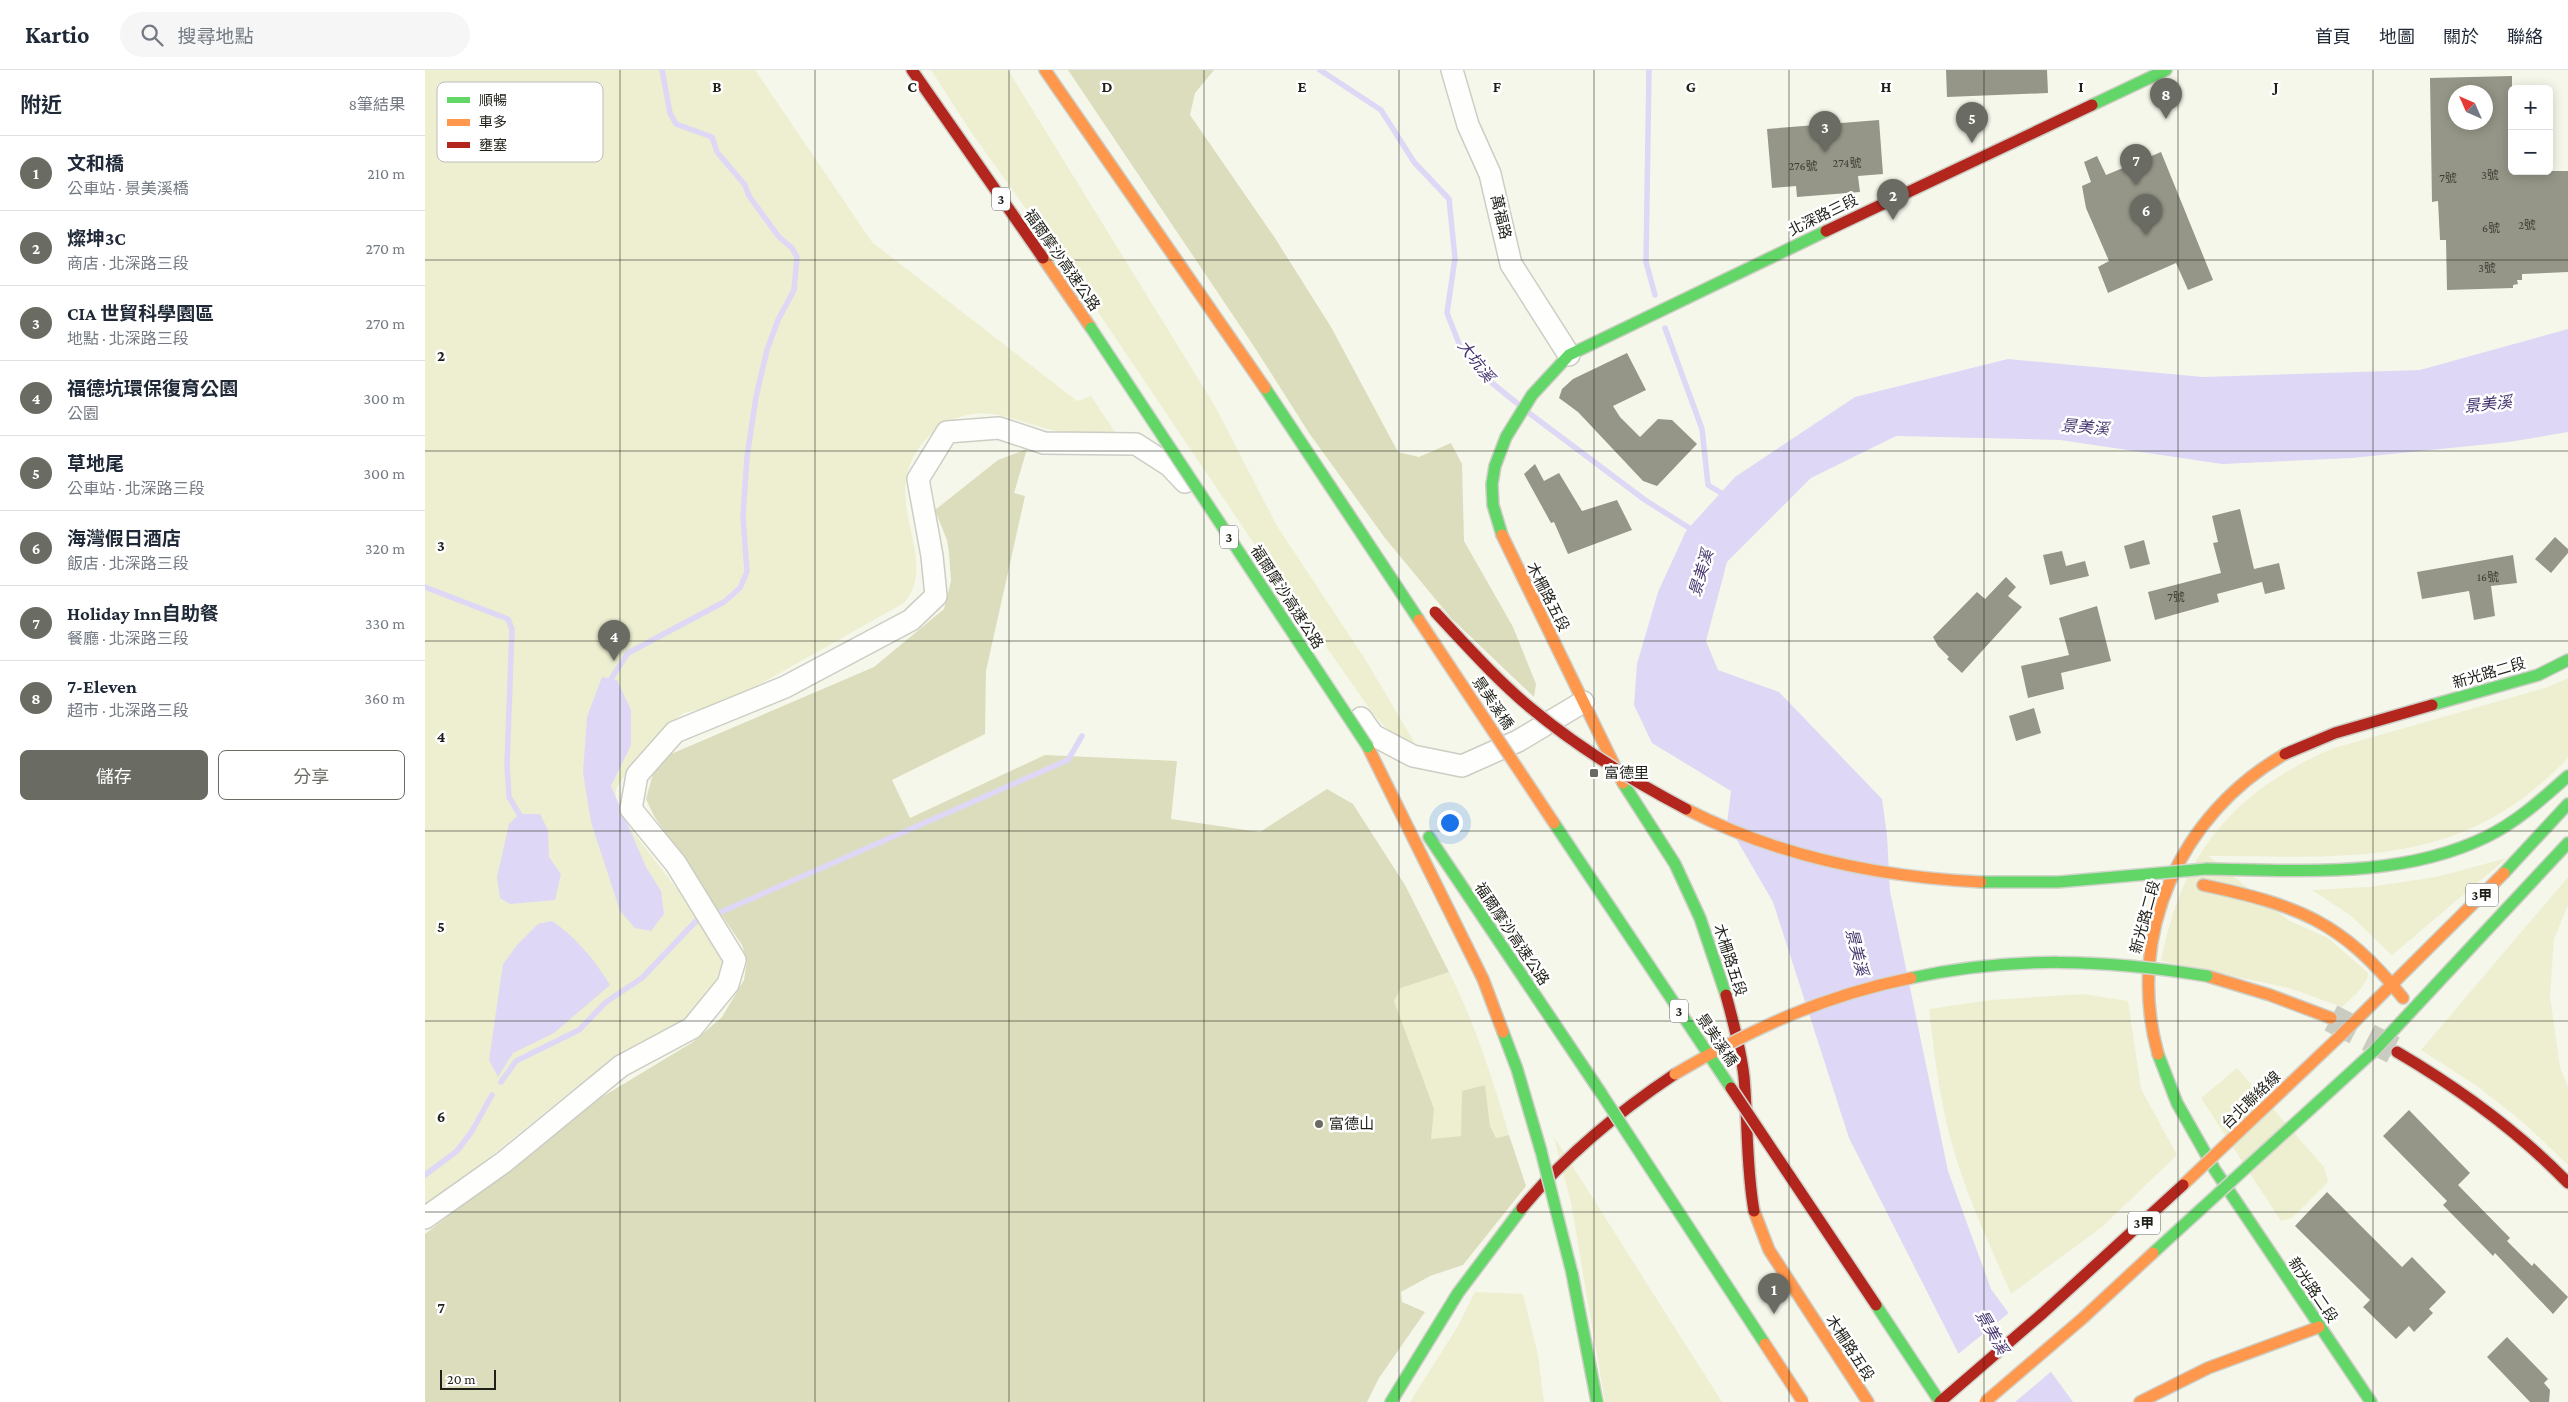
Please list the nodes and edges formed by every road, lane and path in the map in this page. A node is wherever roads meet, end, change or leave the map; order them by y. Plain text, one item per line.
1 (912, 70) edge
2 (1045, 70) edge
3 (1452, 70) edge
4 (2166, 70) edge
5 (1569, 355) junction
6 (1310, 453) junction
7 (1393, 559) dead end
8 (1432, 608) dead end
9 (2568, 660) edge
10 (1583, 702) junction
11 (1368, 747) junction
12 (2568, 776) edge
13 (2568, 804) edge
14 (2568, 844) edge
15 (2099, 879) junction
16 (2393, 984) junction
17 (2413, 1011) junction
18 (2331, 1018) tunnel mouth
19 (2397, 1052) tunnel mouth
20 (2568, 1183) edge
21 (425, 1218) edge
22 (1572, 1273) junction
23 (2319, 1326) junction
24 (1578, 1366) dead end
25 (2142, 1401) edge
26 (1391, 1402) edge
27 (1597, 1402) edge
28 (1803, 1402) edge
29 (1868, 1402) edge
30 (1940, 1402) edge
31 (1985, 1402) edge
32 (2371, 1402) edge

1 - 11 main road, 福爾摩沙高速公路 / 3, bridge
2 - 6 main road, 3
3 - 5 street, 萬福路
4 - 5 main road, 北深路三段
5 - 10 main road, 木柵路五段
6 - 7 main road
6 - 30 main road, 景美溪橋 / 3, bridge
8 - 15 main road, bridge
9 - 23 main road, 新光路二段
10 - 21 street
10 - 29 main road, 木柵路五段, bridge
11 - 22 main road, bridge
11 - 28 main road, 福爾摩沙高速公路 / 3, bridge
12 - 15 main road, bridge
13 - 16 main road, 台北聯絡線 / 3甲
14 - 17 main road, 3甲
15 - 16 main road, bridge
16 - 17 main road
16 - 30 main road, 台北聯絡線 / 3甲, bridge
17 - 31 main road, 3甲, bridge
18 - 26 main road, bridge
19 - 20 main road
22 - 24 main road
22 - 27 main road
23 - 25 main road
23 - 32 main road, 新光路二段

